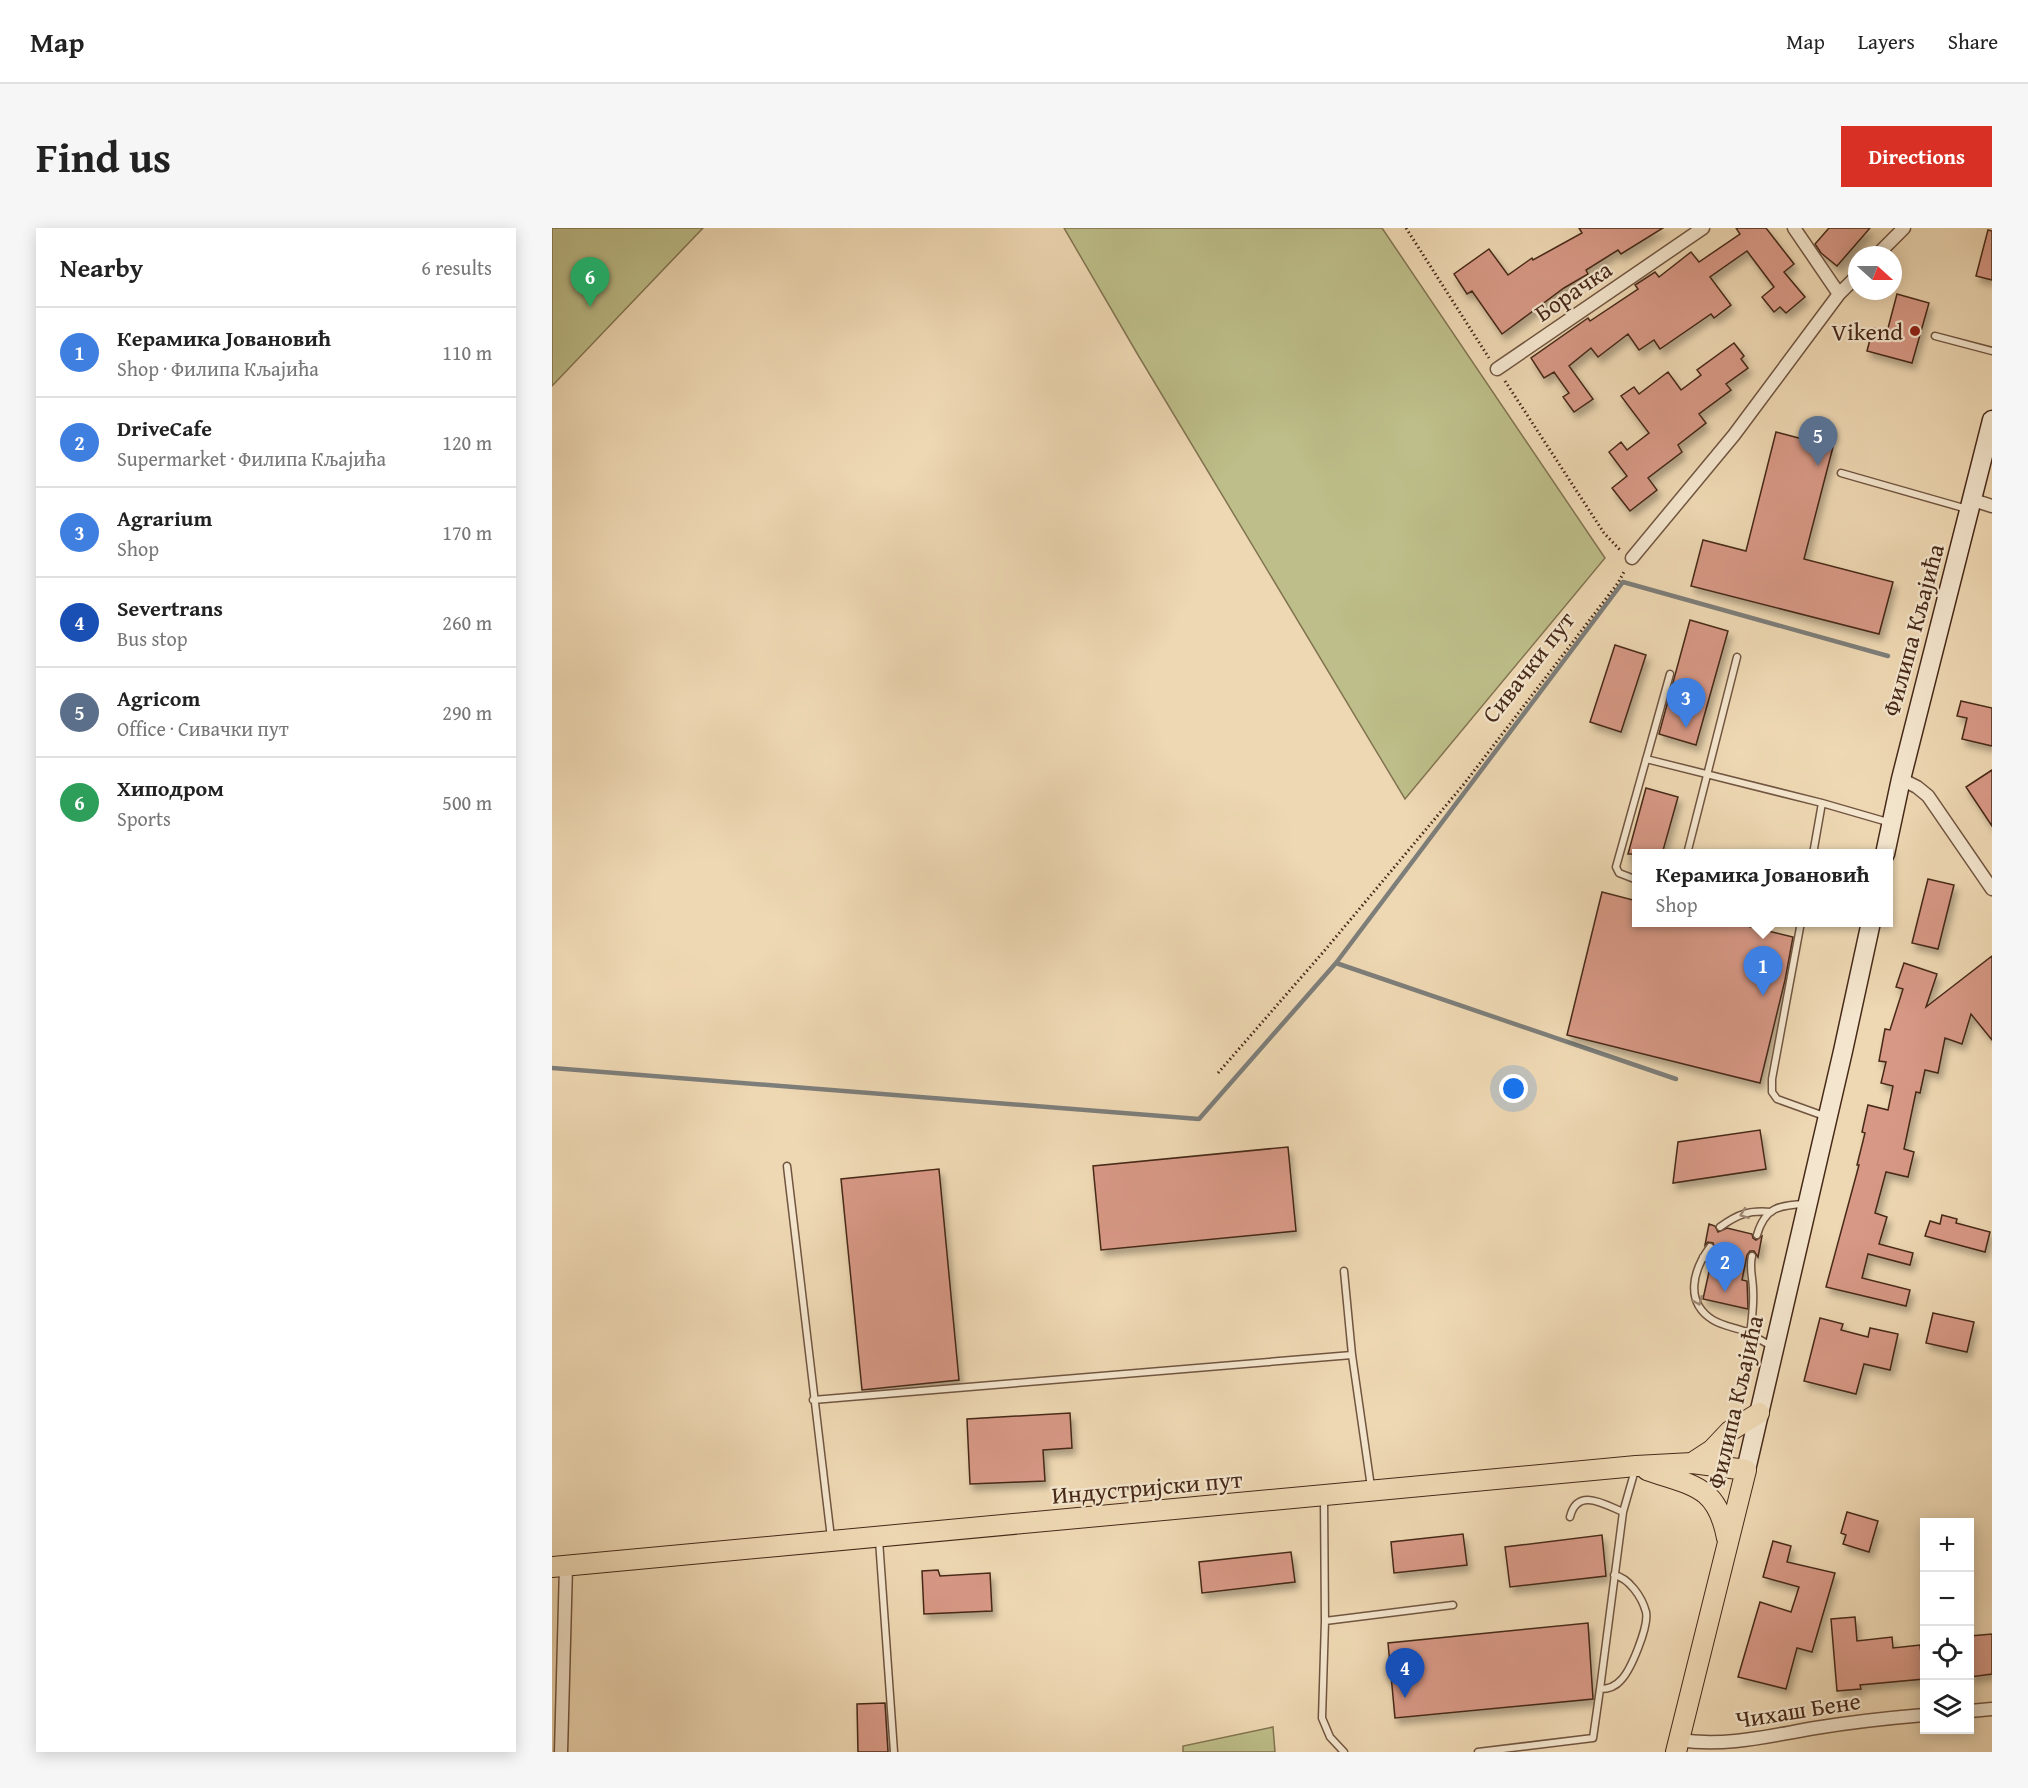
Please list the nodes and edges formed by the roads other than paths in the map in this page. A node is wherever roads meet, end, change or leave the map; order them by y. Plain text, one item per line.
1 (1703, 228) edge
2 (1794, 228) edge
3 (1904, 228) edge
4 (1886, 246) edge
5 (1848, 285) edge
6 (1839, 294) junction
7 (1935, 336) dead end
8 (1992, 351) edge
9 (1497, 369) road end
10 (1992, 420) edge
11 (1841, 473) dead end
12 (1972, 505) junction
13 (1992, 506) edge
14 (1632, 558) road end
15 (1737, 657) dead end
16 (1670, 674) dead end
17 (1646, 759) junction
18 (1706, 775) junction
19 (1901, 779) junction
20 (1822, 803) junction
21 (1892, 823) junction
22 (1689, 849) edge
23 (1814, 849) edge
24 (1886, 849) edge
25 (1632, 878) edge
26 (1992, 889) edge
27 (1800, 927) edge
28 (1870, 927) edge
29 (1828, 1117) junction
30 (787, 1166) dead end
31 (1808, 1203) junction
32 (1771, 1212) junction
33 (1720, 1227) dead end
34 (1757, 1235) dead end
35 (1710, 1247) dead end
36 (1752, 1256) dead end
37 (1703, 1257) junction
38 (1717, 1260) dead end
39 (1344, 1270) dead end
40 (1750, 1334) junction
41 (1774, 1348) junction
42 (1352, 1355) junction
43 (813, 1400) junction
44 (1759, 1413) junction
45 (1692, 1463) junction
46 (1636, 1466) junction
47 (1746, 1470) junction
48 (1371, 1491) junction
49 (1324, 1496) junction
50 (1623, 1512) junction
51 (1570, 1517) dead end
52 (879, 1537) junction
53 (831, 1541) junction
54 (1728, 1543) junction
55 (559, 1566) edge
56 (1614, 1575) junction
57 (1453, 1605) dead end
58 (1325, 1622) junction
59 (1600, 1689) junction
60 (1992, 1709) edge
61 (1974, 1711) edge
62 (1920, 1715) edge
63 (1677, 1746) edge
64 (561, 1752) edge
65 (894, 1752) edge
66 (1344, 1752) edge
67 (1478, 1752) edge

1 - 9 street, Борачка
2 - 6 street
3 - 4 street
5 - 6 street
6 - 14 street
7 - 8 lane
10 - 12 street, Филипа Кљајића
11 - 12 lane
12 - 13 street
12 - 19 street, Филипа Кљајића
15 - 18 lane
16 - 17 lane
17 - 18 lane
17 - 25 lane
18 - 20 lane
18 - 22 lane
19 - 21 street, Филипа Кљајића
19 - 26 street
20 - 21 lane
20 - 23 lane
21 - 24 street, Филипа Кљајића
27 - 29 lane
28 - 29 street, Филипа Кљајића
29 - 31 street, Филипа Кљајића
30 - 43 lane
31 - 32 lane
31 - 41 street, Филипа Кљајића
32 -> 33 lane
32 - 34 lane
35 - 37 lane
36 - 40 lane
37 - 38 lane
37 -> 40 lane
39 - 42 lane
40 - 41 lane
41 - 44 street, Филипа Кљајића
42 - 43 lane
42 - 48 lane
43 - 53 lane
44 - 45 main road
44 - 47 street, Филипа Кљајића
45 - 46 main road, Индустријски пут
45 - 47 main road, Индустријски пут
46 - 48 main road, Индустријски пут
46 - 50 lane
46 - 54 main road
47 - 54 main road, Филипа Кљајића
48 - 49 main road, Индустријски пут
49 - 52 main road, Индустријски пут
49 - 58 lane
50 - 51 lane
50 - 56 lane
52 - 53 main road, Индустријски пут
52 - 65 lane
53 - 55 main road, Индустријски пут
54 - 63 main road, Филипа Кљајића
55 - 64 street
56 - 59 lane
56 - 59 lane
57 - 58 lane
58 - 66 lane
59 - 67 lane
60 - 61 street
62 - 63 street, Чихаш Бене

